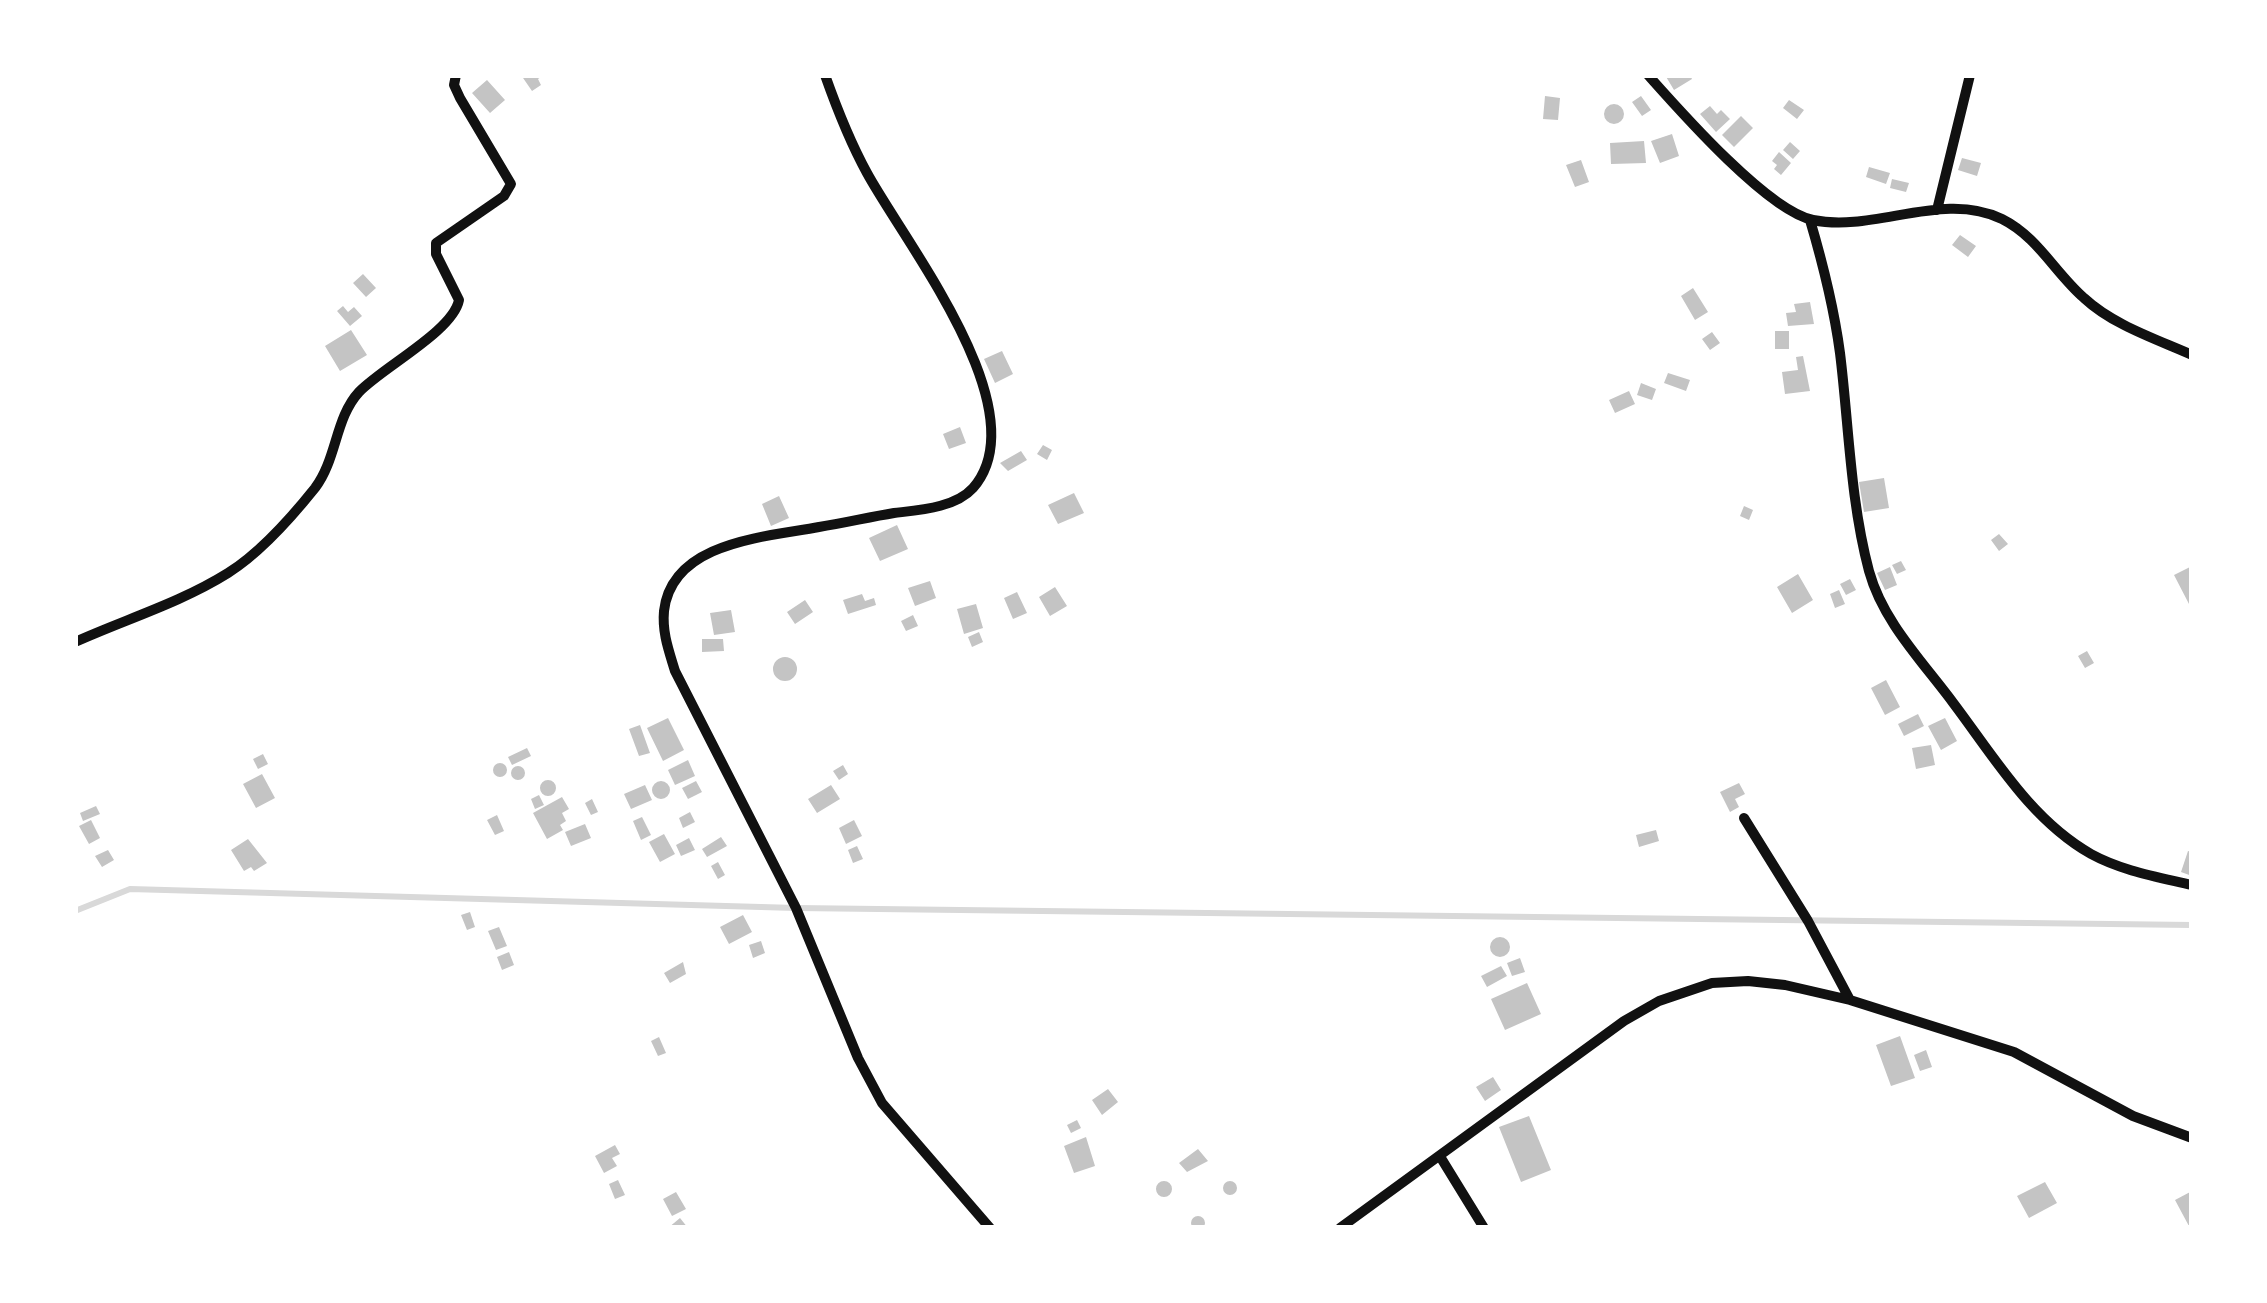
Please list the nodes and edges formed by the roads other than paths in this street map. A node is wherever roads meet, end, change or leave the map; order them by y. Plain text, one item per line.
1 (456, 75) edge
2 (826, 75) edge
3 (1648, 75) edge
4 (1970, 75) edge
5 (1938, 210) junction
6 (1810, 220) junction
7 (2192, 355) edge
8 (75, 642) edge
9 (1744, 818) dead end
10 (2192, 885) edge
11 (1850, 1000) junction
12 (2192, 1138) edge
13 (1440, 1158) junction
14 (990, 1228) edge
15 (1340, 1228) edge
16 (1484, 1228) edge

1 - 8 street
2 - 14 street
3 - 6 street
4 - 5 street
5 - 6 street
5 - 7 street
6 - 10 street
9 - 11 street
11 - 12 street
11 - 13 street
13 - 15 street
13 - 16 street

